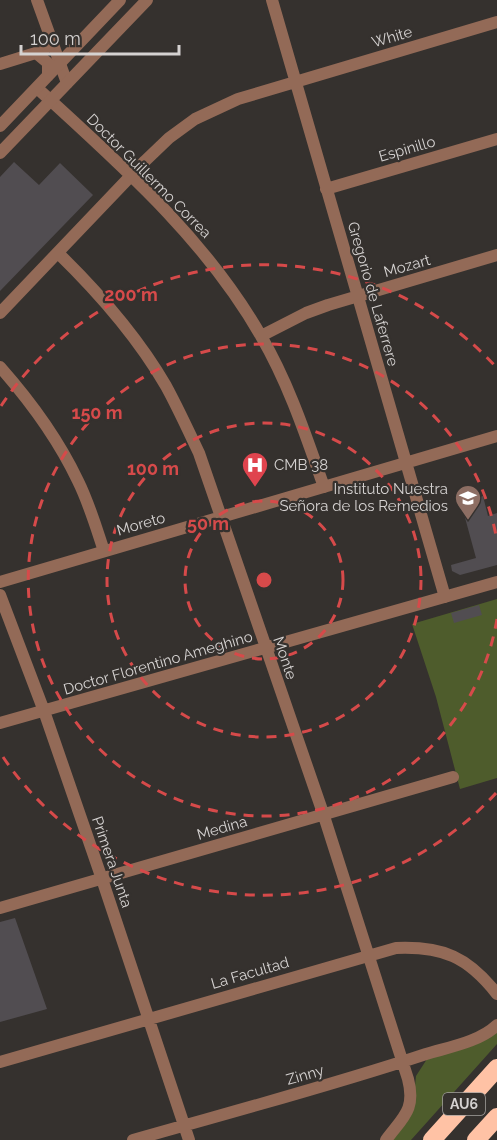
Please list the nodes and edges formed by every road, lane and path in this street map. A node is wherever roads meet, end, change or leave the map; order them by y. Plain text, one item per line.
1 (37, 0) edge
2 (120, 0) edge
3 (147, 0) edge
4 (272, 0) edge
5 (497, 22) edge
6 (52, 42) junction
7 (36, 53) junction
8 (61, 63) junction
9 (0, 64) edge
10 (48, 76) junction
11 (295, 81) junction
12 (67, 84) junction
13 (37, 88) junction
14 (51, 101) junction
15 (0, 126) edge
16 (497, 139) edge
17 (0, 153) edge
18 (132, 175) junction
19 (326, 189) junction
20 (58, 253) junction
21 (497, 255) edge
22 (358, 296) junction
23 (0, 313) edge
24 (261, 336) junction
25 (0, 367) edge
26 (497, 436) edge
27 (406, 462) junction
28 (324, 487) junction
29 (220, 517) junction
30 (104, 551) junction
31 (0, 582) edge
32 (497, 582) edge
33 (0, 595) edge
34 (445, 597) junction
35 (266, 649) junction
36 (44, 711) junction
37 (0, 723) edge
38 (453, 777) dead end
39 (323, 813) junction
40 (102, 879) junction
41 (0, 908) edge
42 (369, 955) junction
43 (497, 994) edge
44 (148, 1019) junction
45 (497, 1025) edge
46 (0, 1062) edge
47 (403, 1062) junction
48 (497, 1068) edge
49 (497, 1117) edge
50 (184, 1125) junction
51 (133, 1140) edge
52 (189, 1140) edge
53 (386, 1140) edge
54 (432, 1140) edge
55 (476, 1140) edge

1 - 6 street
2 - 8 street
3 - 12 street
4 - 11 street, Gregorio de Laferrere
5 - 11 street, White
6 - 7 street
6 - 8 street
7 - 9 street
7 - 10 street
8 - 10 street
8 - 12 street
10 - 13 street
11 - 18 street, White
11 - 19 street, Gregorio de Laferrere
12 - 14 street
13 - 14 street, Doctor Guillermo Correa
13 - 15 street
14 - 17 street
14 - 18 street, Doctor Guillermo Correa
16 - 19 street, Espinillo
18 - 20 street, White
18 - 24 street, Doctor Guillermo Correa
19 - 22 street, Gregorio de Laferrere
20 - 23 street, White
20 - 29 street, Monte
21 - 22 street, Mozart
22 - 24 street, Mozart
22 - 27 street, Gregorio de Laferrere
24 - 28 street, Doctor Guillermo Correa
25 - 30 street
26 - 27 street, Moreto
27 - 28 street, Moreto
27 - 34 street, Gregorio de Laferrere
28 - 29 street, Moreto
29 - 30 street, Moreto
29 - 35 street, Monte
30 - 31 street, Moreto
32 - 34 street, Doctor Florentino Ameghino
33 - 36 street, Primera Junta
34 - 35 street, Doctor Florentino Ameghino
35 - 36 street, Doctor Florentino Ameghino
35 - 39 street, Monte
36 - 37 street, Doctor Florentino Ameghino
36 - 40 street, Primera Junta
38 - 39 street, Medina
39 - 40 street, Medina
39 - 42 street, Monte
40 - 41 street, Medina
40 - 44 street, Primera Junta
42 - 43 street, La Facultad
42 - 44 street, La Facultad
42 - 47 street, Monte
44 - 46 street, La Facultad
44 - 50 street, Primera Junta
45 - 47 street, Zinny
47 - 50 street, Zinny
47 - 53 street, Monte
48 - 54 highway, AU6
49 - 55 highway, AU6
50 - 51 street, Zinny
50 - 52 street, Primera Junta

